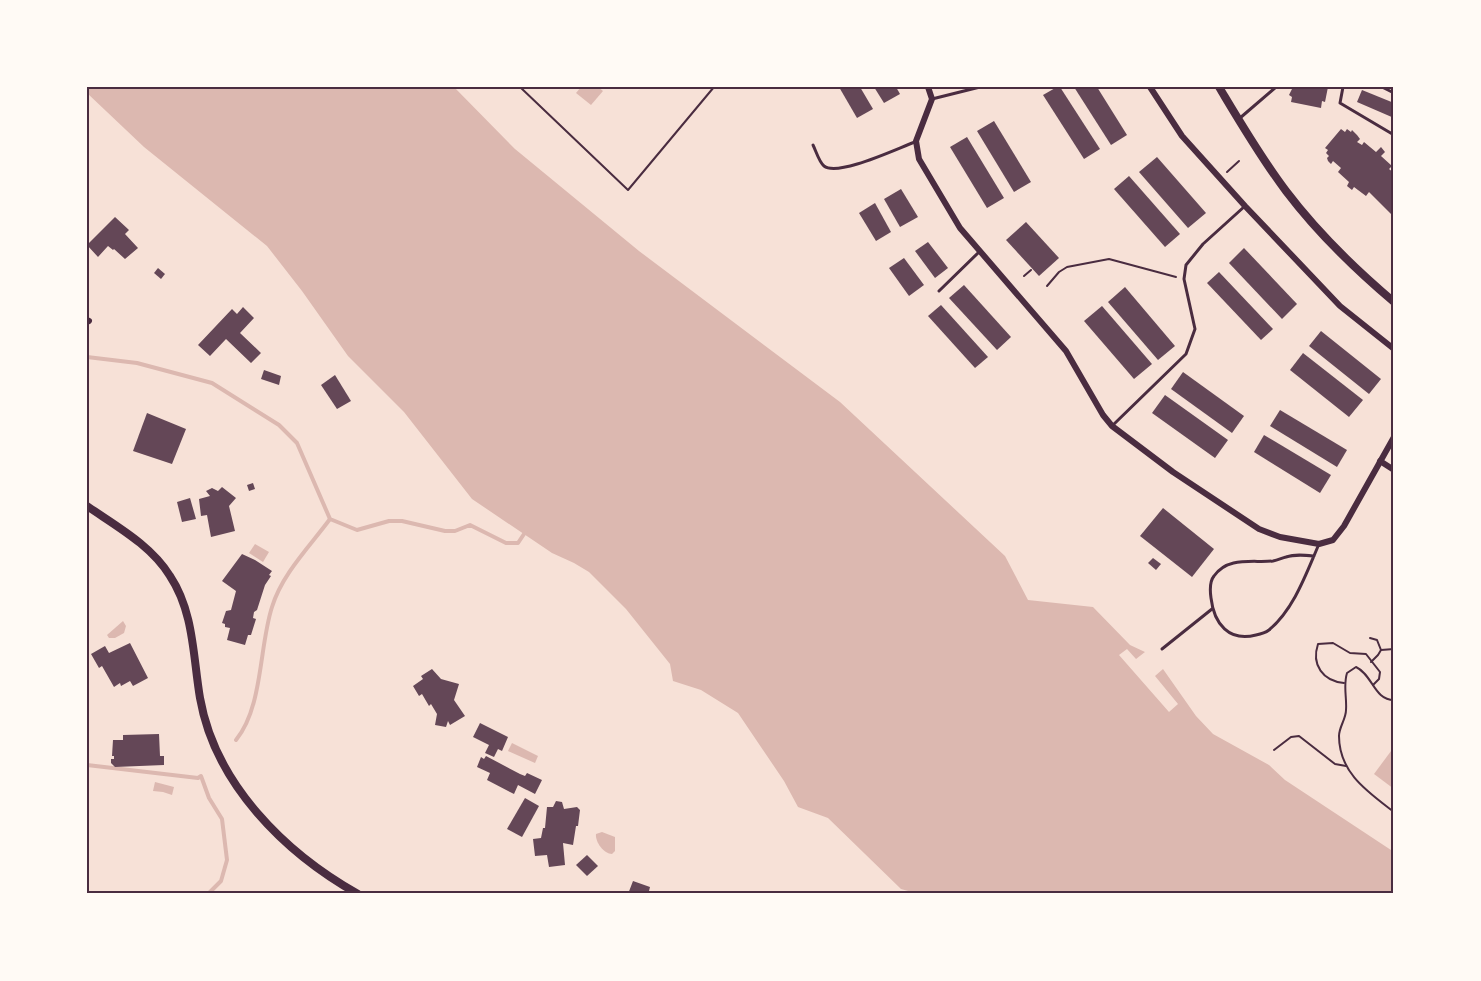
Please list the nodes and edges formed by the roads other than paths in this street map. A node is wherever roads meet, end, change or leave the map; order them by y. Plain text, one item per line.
1 (928, 87) edge
2 (980, 87) edge
3 (1150, 87) edge
4 (1219, 87) edge
5 (1276, 87) edge
6 (1343, 87) edge
7 (1382, 87) edge
8 (1394, 93) edge
9 (932, 99) junction
10 (1238, 119) junction
11 (1394, 135) edge
12 (916, 141) junction
13 (813, 145) dead end
14 (1245, 207) junction
15 (979, 252) junction
16 (939, 291) dead end
17 (1394, 302) edge
18 (1394, 350) edge
19 (1112, 426) junction
20 (1394, 437) edge
21 (1380, 461) junction
22 (1394, 470) edge
23 (87, 506) edge
24 (1319, 544) junction
25 (1314, 556) junction
26 (1212, 609) junction
27 (1162, 649) dead end
28 (358, 894) edge

1 - 9 street
2 - 9 lane
3 - 14 street
4 - 10 main road
5 - 10 lane
6 - 11 lane
7 - 8 lane
9 - 12 street
10 - 17 main road
12 - 13 lane
12 - 15 street
14 - 18 street
14 - 19 lane
15 - 16 lane
15 - 19 street
19 - 24 street
20 - 21 street
21 - 22 street
21 - 24 street
23 - 28 street
24 - 25 lane
25 - 26 lane
25 - 26 lane
26 - 27 lane

